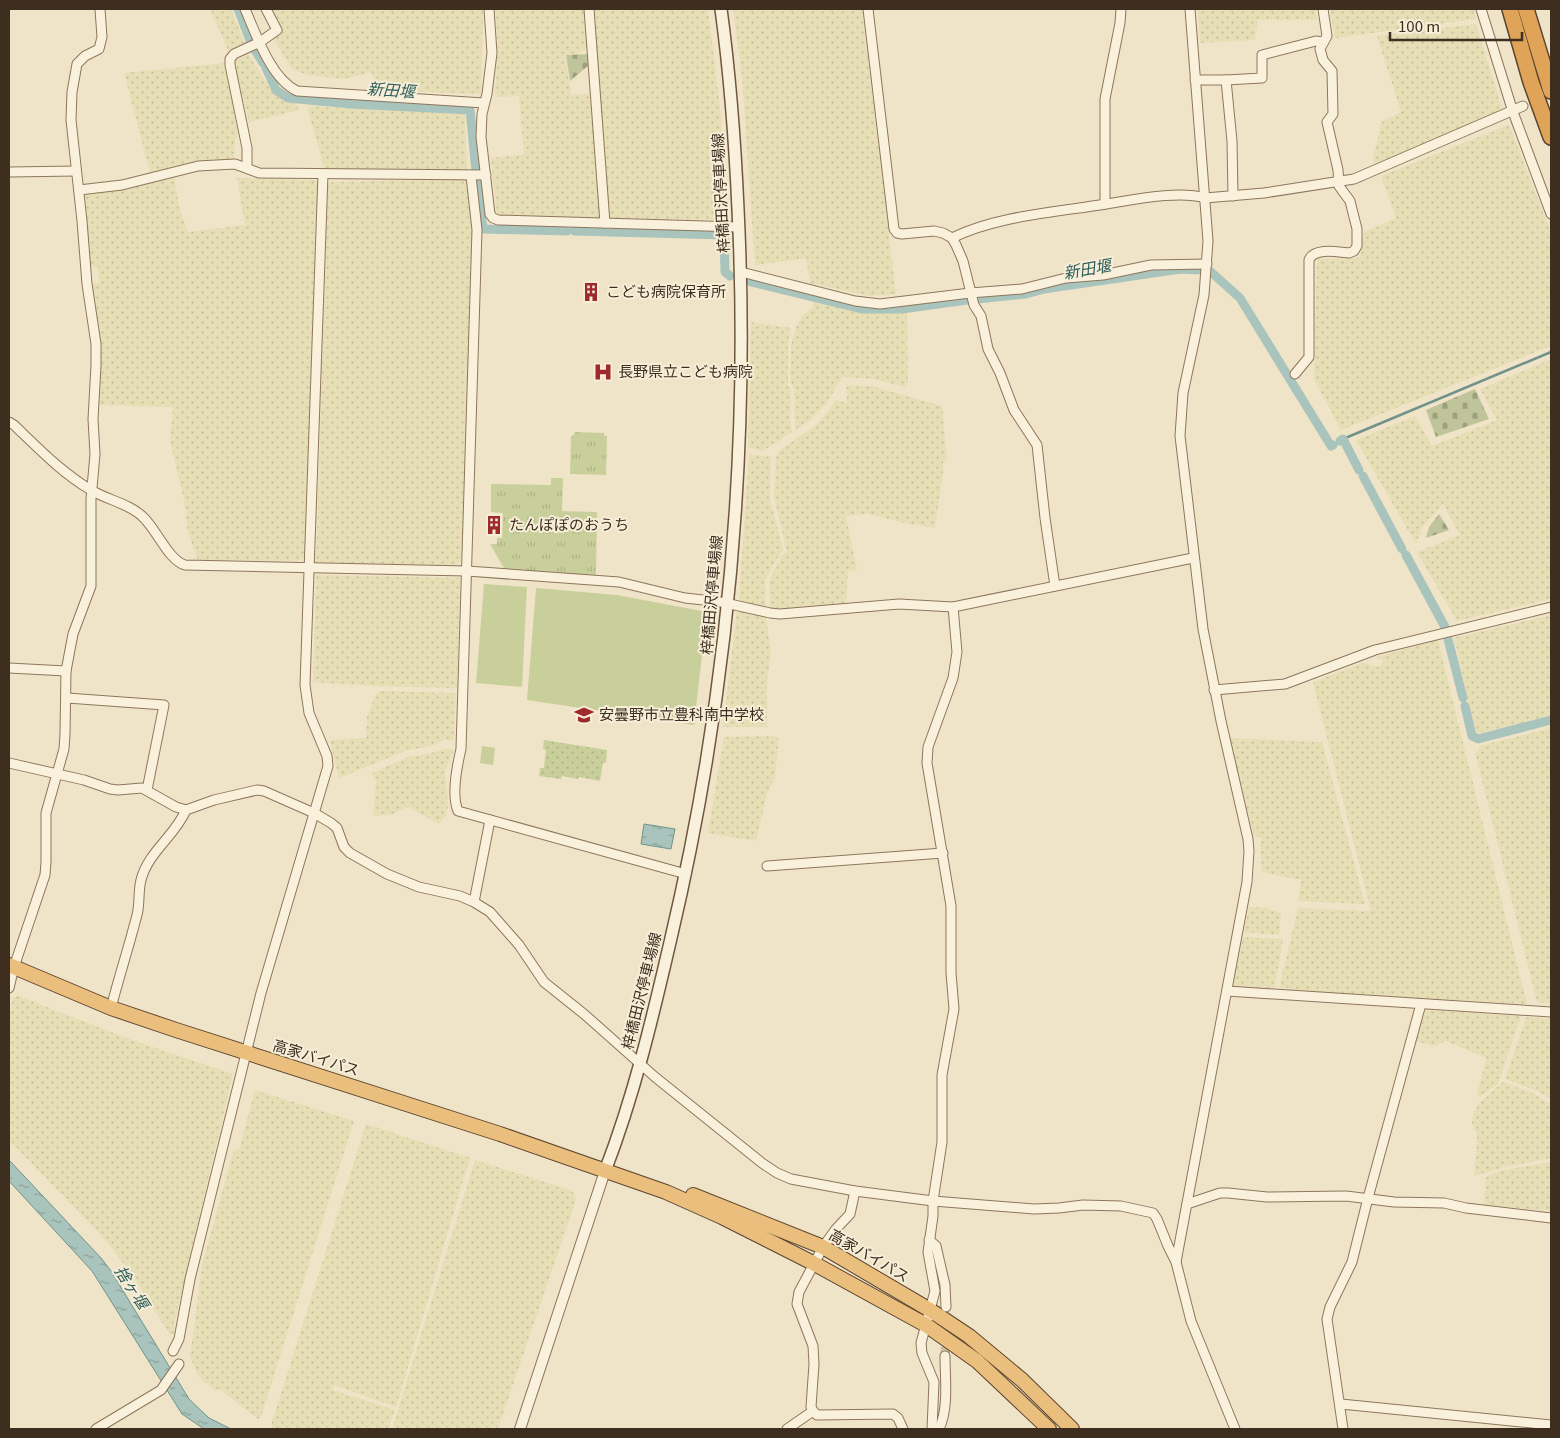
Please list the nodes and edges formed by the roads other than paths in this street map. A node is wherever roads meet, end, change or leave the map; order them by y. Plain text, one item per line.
1 (100, 9) edge
2 (245, 9) edge
3 (266, 9) edge
4 (489, 9) edge
5 (589, 9) edge
6 (721, 9) edge
7 (868, 9) edge
8 (1121, 9) edge
9 (1190, 9) edge
10 (1323, 9) edge
11 (1481, 9) edge
12 (1510, 9) edge
13 (1526, 9) edge
14 (260, 42) junction
15 (1322, 42) junction
16 (1196, 80) junction
17 (1226, 80) junction
18 (1551, 91) edge
19 (484, 103) junction
20 (1524, 106) dead end
21 (1513, 112) junction
22 (1551, 137) edge
23 (247, 168) junction
24 (76, 171) junction
25 (9, 172) edge
26 (323, 174) junction
27 (486, 175) junction
28 (471, 176) junction
29 (1339, 181) junction
30 (79, 190) junction
31 (1233, 196) junction
32 (1205, 198) junction
33 (1105, 204) junction
34 (1551, 214) edge
35 (605, 223) junction
36 (739, 227) junction
37 (952, 238) junction
38 (1207, 264) junction
39 (741, 272) junction
40 (970, 293) junction
41 (1295, 374) dead end
42 (9, 422) edge
43 (92, 491) junction
44 (1194, 558) junction
45 (309, 568) junction
46 (467, 571) junction
47 (1055, 586) junction
48 (727, 603) junction
49 (1551, 606) edge
50 (953, 607) junction
51 (9, 668) edge
52 (66, 671) junction
53 (1214, 690) junction
54 (67, 698) junction
55 (9, 763) edge
56 (57, 774) junction
57 (148, 790) junction
58 (186, 810) junction
59 (314, 813) junction
60 (490, 820) junction
61 (943, 853) junction
62 (767, 866) dead end
63 (686, 874) junction
64 (474, 902) junction
65 (11, 966) edge
66 (9, 988) edge
67 (1227, 991) junction
68 (1421, 1004) junction
69 (111, 1008) junction
70 (1551, 1012) edge
71 (246, 1053) junction
72 (639, 1064) junction
73 (610, 1173) junction
74 (855, 1192) junction
75 (1368, 1198) junction
76 (933, 1200) junction
77 (1187, 1204) junction
78 (1551, 1218) edge
79 (929, 1240) junction
80 (823, 1247) junction
81 (1176, 1262) junction
82 (813, 1263) junction
83 (946, 1307) tunnel mouth
84 (930, 1310) junction
85 (926, 1325) junction
86 (173, 1351) dead end
87 (945, 1356) tunnel mouth
88 (176, 1367) dead end
89 (1341, 1404) junction
90 (813, 1411) junction
91 (1551, 1425) edge
92 (96, 1429) edge
93 (520, 1429) edge
94 (787, 1429) edge
95 (903, 1429) edge
96 (932, 1429) edge
97 (939, 1429) edge
98 (1049, 1429) edge
99 (1072, 1429) edge
100 (1235, 1429) edge
101 (1343, 1429) edge

1 - 24 street
2 - 14 street
3 - 14 street
4 - 19 street
5 - 35 street
6 - 36 main road, 梓橋田沢停車場線
7 - 37 street
8 - 33 street
9 - 16 street
10 - 15 street
11 - 21 street
12 - 22 highway
13 - 18 highway
14 - 19 street
14 - 23 street
15 - 17 street
15 - 29 street
16 - 17 street
16 - 32 street
17 - 31 street
19 - 27 street
20 - 21 street
21 - 29 street
21 - 34 street
23 - 26 street
23 - 30 street
24 - 25 street
24 - 30 street
26 - 28 street
26 - 45 street
27 - 28 street
27 - 35 street
28 - 46 street
29 - 31 street
29 - 41 street
30 - 43 street
31 - 32 street
32 - 33 street
32 - 38 street
33 - 37 street
35 - 36 street
36 - 39 main road, 梓橋田沢停車場線
37 - 40 street
38 - 40 street
38 - 44 street
39 - 40 street
39 - 48 main road, 梓橋田沢停車場線
40 - 47 street
42 - 43 street
43 - 45 street
43 - 52 street
44 - 47 street
44 - 53 street
45 - 46 street
45 - 59 street
46 - 48 street
46 - 60 street
47 - 50 street
48 - 50 street
48 - 63 main road, 梓橋田沢停車場線
49 - 53 street
50 - 61 street
51 - 52 street
52 - 54 street
53 - 67 street
54 - 56 street
54 - 57 street
55 - 56 street
56 - 57 street
56 - 65 street
57 - 58 street
58 - 59 street
58 - 69 street
59 - 64 street
59 - 71 street
60 - 63 street
60 - 64 street
61 - 62 street
61 - 76 street
63 - 72 main road, 梓橋田沢停車場線
64 - 72 street
65 - 66 street
65 - 69 highway, 高家バイパス
67 - 68 street
67 - 77 street
68 - 70 street
68 - 75 street
69 - 71 highway, 高家バイパス
71 - 73 highway, 高家バイパス
71 - 86 street
72 - 73 main road, 梓橋田沢停車場線
72 - 74 street
73 - 80 highway, 高家バイパス
73 - 82 highway, 高家バイパス
73 - 93 street
74 - 76 street
74 - 80 street
75 - 77 street
75 - 78 street
75 - 89 street
76 - 79 street
76 - 81 street
77 - 81 street
79 - 83 street
79 - 84 street
80 - 82 street
80 - 84 highway, 高家バイパス
81 - 100 street
82 - 85 highway, 高家バイパス
82 - 90 street
84 - 85 street
84 - 99 highway, 高家バイパス
85 - 96 street
85 - 98 highway, 高家バイパス
87 - 97 street
88 - 92 street
89 - 91 street
89 - 101 street
90 - 94 street
90 - 95 street

